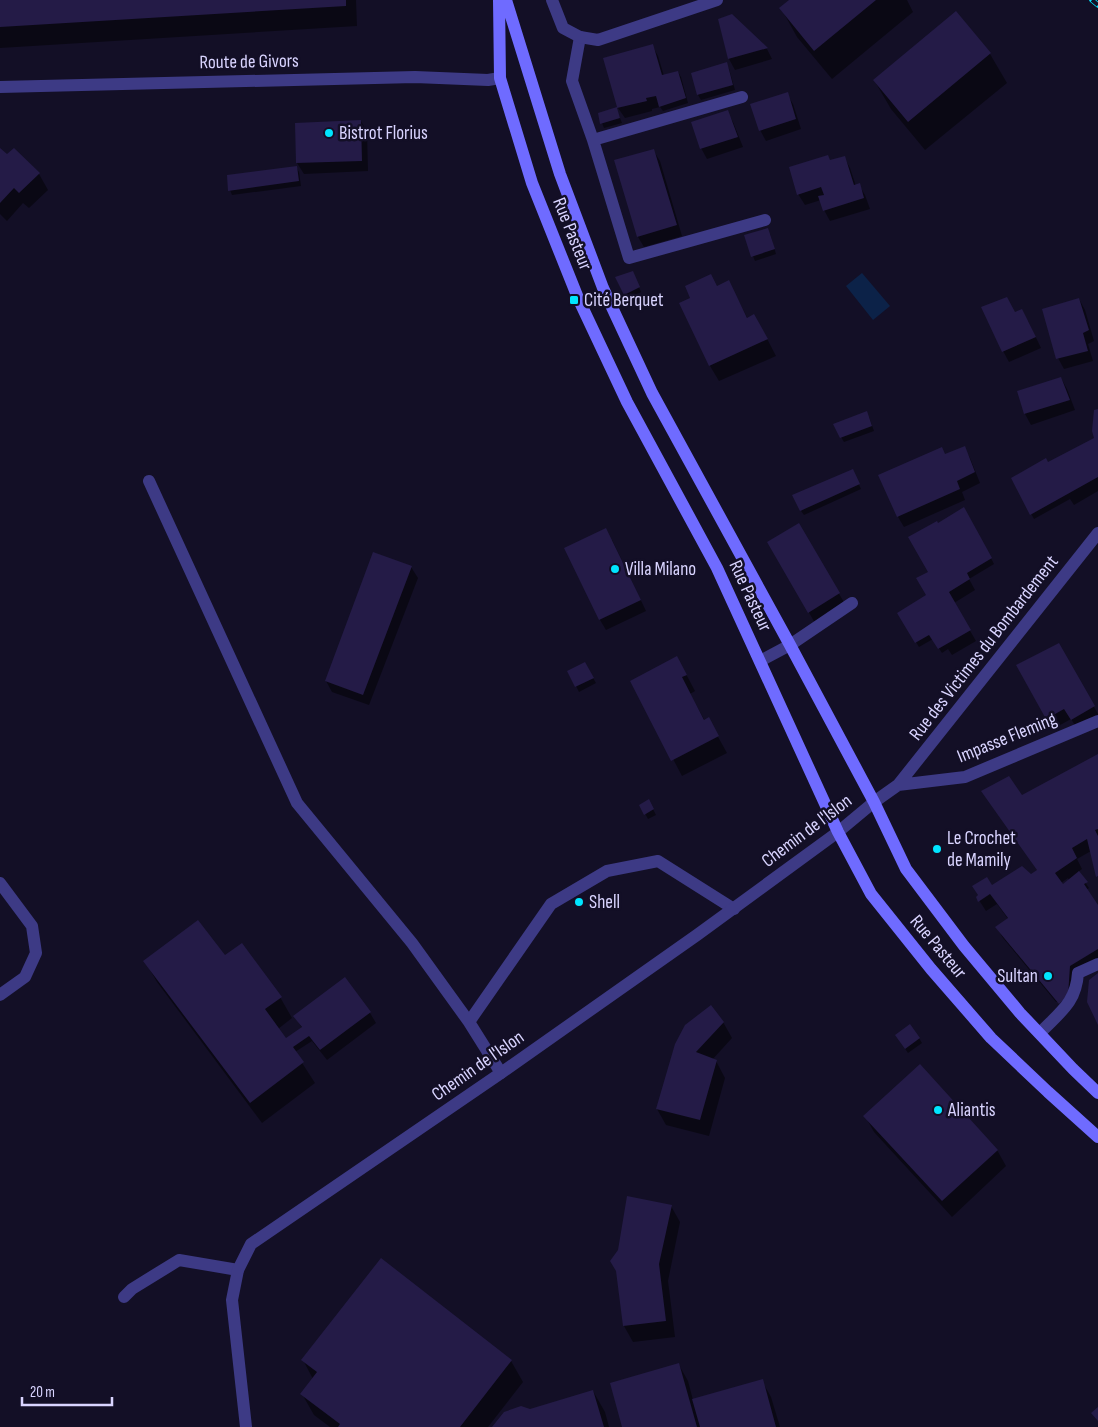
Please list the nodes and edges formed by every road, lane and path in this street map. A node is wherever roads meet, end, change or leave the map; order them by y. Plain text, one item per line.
1 (499, 0) edge
2 (506, 0) edge
3 (552, 0) edge
4 (717, 0) edge
5 (580, 38) junction
6 (500, 78) junction
7 (0, 87) edge
8 (742, 97) dead end
9 (593, 140) junction
10 (765, 220) dead end
11 (149, 481) dead end
12 (1098, 533) edge
13 (852, 603) dead end
14 (790, 645) junction
15 (760, 661) junction
16 (1098, 721) edge
17 (898, 785) junction
18 (874, 802) junction
19 (838, 832) junction
20 (0, 882) edge
21 (734, 909) junction
22 (1098, 964) edge
23 (0, 995) edge
24 (469, 1022) junction
25 (1040, 1033) junction
26 (502, 1073) junction
27 (1098, 1093) edge
28 (1098, 1138) edge
29 (238, 1270) junction
30 (124, 1296) dead end
31 (246, 1427) edge

1 - 6 main road, Rue Pasteur
2 - 14 main road, Rue Pasteur
3 - 5 street
4 - 5 street
5 - 9 street
6 - 7 street, Route de Givors
6 - 15 main road, Rue Pasteur
8 - 9 street
9 - 10 street
11 - 24 street
12 - 17 street, Rue des Victimes du Bombardement
13 - 14 street
14 - 15 street
14 - 18 main road, Rue Pasteur
15 - 19 main road, Rue Pasteur
16 - 17 street, Impasse Fleming
17 - 18 street, Impasse Fleming
18 - 19 street, Chemin de l'Islon
18 - 25 main road, Rue Pasteur
19 - 21 street, Chemin de l'Islon
19 - 28 main road, Rue Pasteur
20 - 23 street
21 - 24 street
21 - 26 street, Chemin de l'Islon
22 - 25 street
24 - 26 street
25 - 27 main road, Rue Pasteur
26 - 29 street, Chemin de l'Islon
29 - 30 street
29 - 31 street, Chemin de l'Islon

